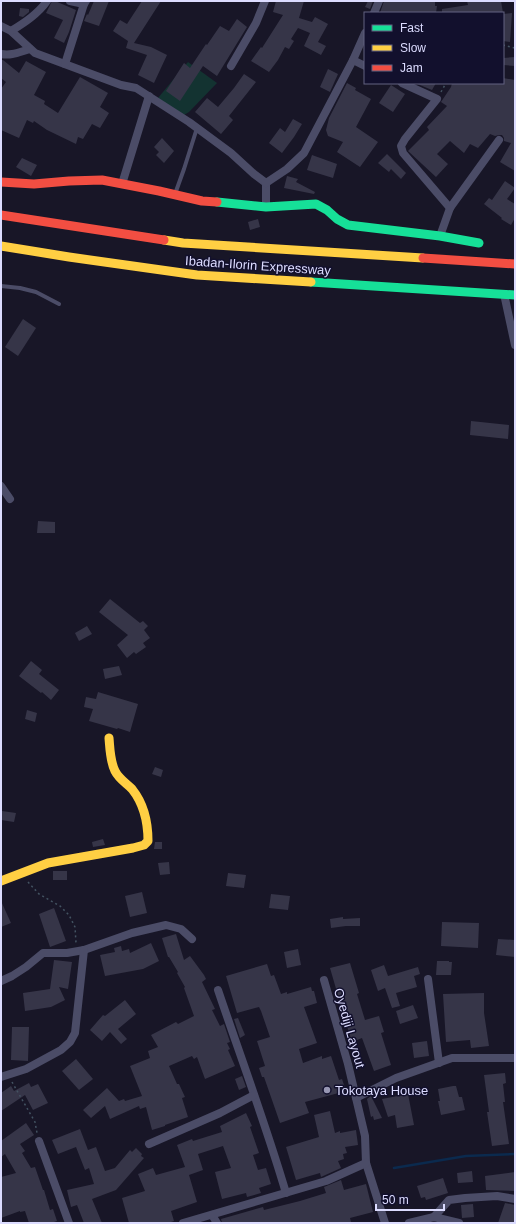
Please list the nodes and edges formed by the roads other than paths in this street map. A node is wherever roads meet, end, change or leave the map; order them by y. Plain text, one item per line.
1 (47, 1) edge
2 (70, 1) edge
3 (265, 1) edge
4 (379, 1) edge
5 (85, 3) edge
6 (374, 12) edge
7 (1, 26) edge
8 (11, 31) junction
9 (364, 35) edge
10 (30, 49) junction
11 (1, 54) edge
12 (353, 60) junction
13 (65, 64) junction
14 (231, 66) dead end
15 (364, 66) edge
16 (404, 84) edge
17 (149, 96) junction
18 (197, 128) junction
19 (499, 140) dead end
20 (1, 182) edge
21 (266, 183) junction
22 (122, 184) junction
23 (174, 195) junction
24 (266, 207) junction
25 (450, 208) junction
26 (1, 215) edge
27 (440, 236) junction
28 (479, 243) dead end
29 (1, 246) edge
30 (515, 264) edge
31 (1, 286) edge
32 (504, 294) junction
33 (515, 295) edge
34 (58, 304) dead end
35 (515, 345) edge
36 (1, 486) edge
37 (10, 499) dead end
38 (109, 738) dead end
39 (1, 881) edge
40 (192, 938) dead end
41 (80, 950) junction
42 (428, 979) dead end
43 (324, 980) dead end
44 (1, 981) edge
45 (218, 990) dead end
46 (515, 1058) edge
47 (439, 1063) junction
48 (4, 1076) edge
49 (254, 1096) junction
50 (356, 1098) junction
51 (39, 1141) road end
52 (149, 1144) dead end
53 (366, 1163) junction
54 (286, 1193) junction
55 (515, 1199) edge
56 (212, 1215) junction
57 (434, 1217) junction
58 (69, 1223) edge
59 (183, 1223) edge
60 (216, 1223) edge
61 (385, 1223) edge
62 (409, 1223) edge
63 (459, 1223) edge

1 - 8 street
2 - 5 street
3 - 14 street
4 - 6 street
5 - 13 street
7 - 8 street
8 - 10 street
9 - 12 street
10 - 11 street
10 - 13 street
12 - 15 street
12 - 21 street
13 - 17 street
16 - 25 street
17 - 18 street
17 - 22 street
18 - 21 street
18 - 23 lane
19 - 25 street
20 - 22 main road
21 - 24 street
22 - 23 main road
23 - 24 main road
24 - 27 main road
25 - 27 street
26 - 30 main road, Ibadan-Ilorin Expressway
27 - 28 main road
29 - 32 main road, Ibadan-Ilorin Expressway
31 - 34 lane
32 - 33 main road, Ibadan-Ilorin Expressway
32 - 35 street
36 - 37 street
38 - 39 main road
40 - 41 street
41 - 44 street
41 - 48 street
42 - 47 street
43 - 50 street, Oyediji Layout
45 - 49 street
46 - 47 street
47 - 50 street
49 - 52 street
49 - 54 street
50 - 53 street, Oyediji Layout
51 - 58 street
53 - 54 street
53 - 61 street, Oyediji Layout
54 - 56 street
55 - 57 street
56 - 59 street
56 - 60 street
57 - 62 street
57 - 63 street

